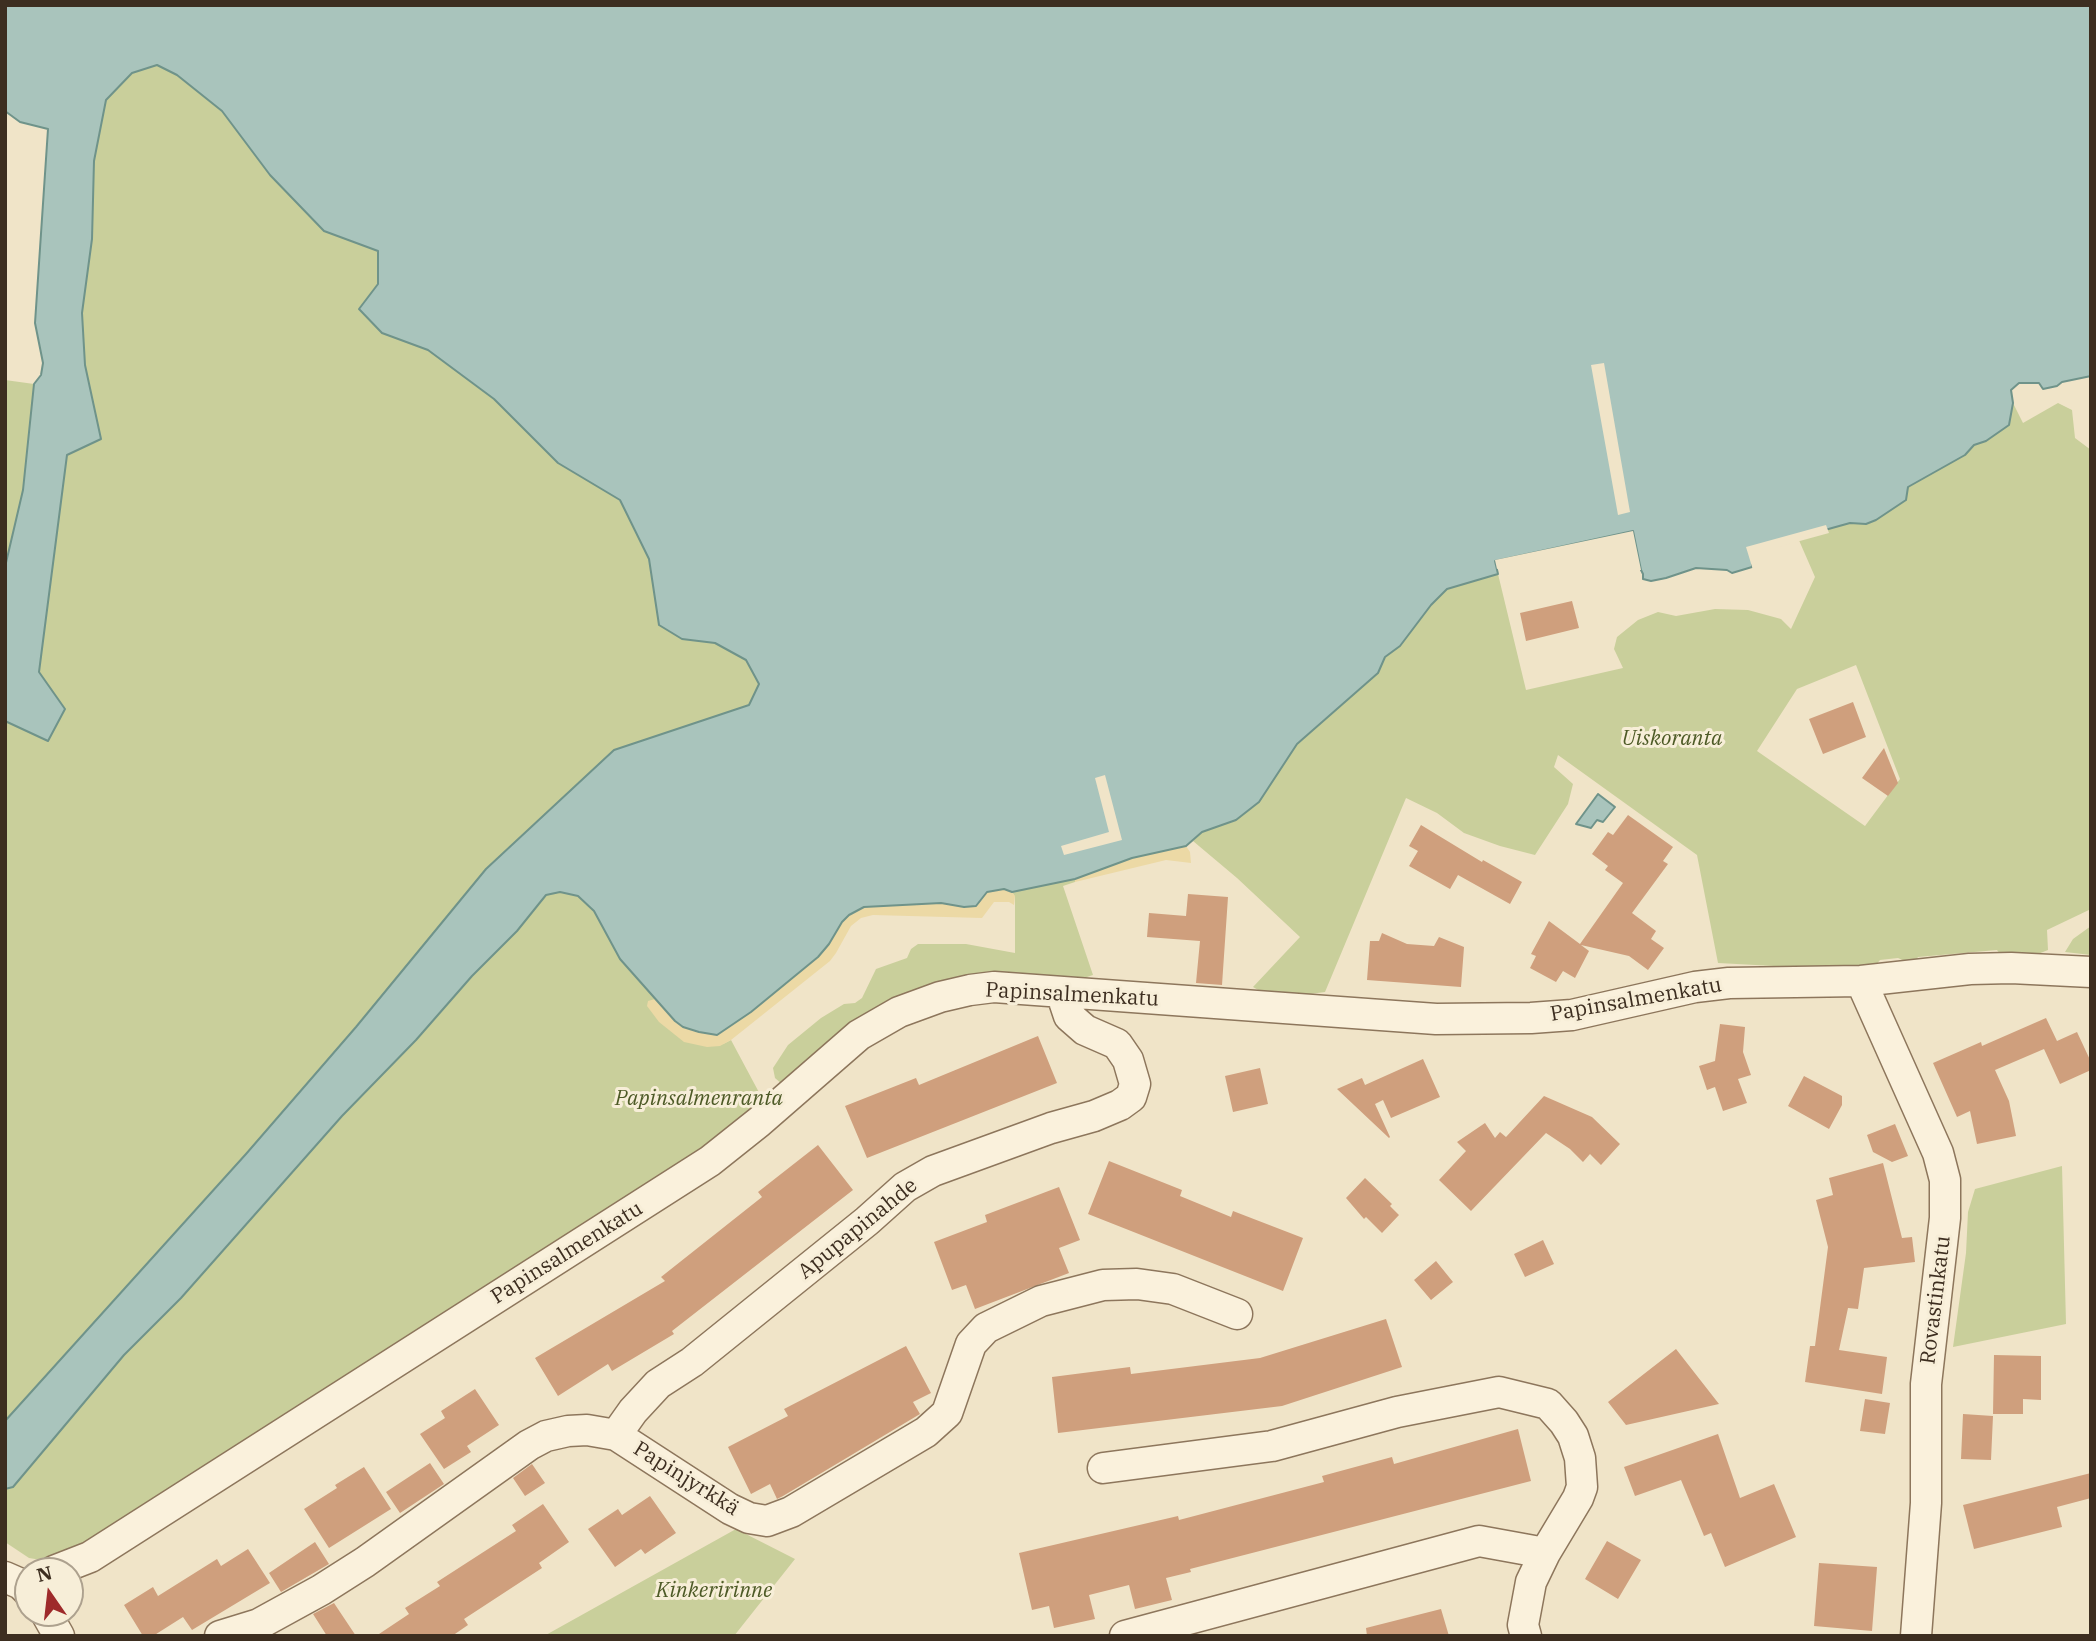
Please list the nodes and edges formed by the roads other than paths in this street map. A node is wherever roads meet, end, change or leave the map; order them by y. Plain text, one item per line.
1 (2091, 972) edge
2 (1861, 981) junction
3 (1061, 992) junction
4 (1237, 1314) dead end
5 (616, 1435) junction
6 (1103, 1468) dead end
7 (1545, 1553) junction
8 (84, 1559) edge
9 (220, 1636) edge
10 (1125, 1636) edge
11 (1526, 1636) edge
12 (1916, 1636) edge

1 - 2 street, Papinsalmenkatu
2 - 3 street, Papinsalmenkatu
2 - 12 street, Rovastinkatu
3 - 5 street, Apupapinahde
3 - 8 street, Papinsalmenkatu
4 - 5 street, Papinjyrkkä
5 - 9 street, Papinjyrkkä
6 - 7 street
7 - 10 street
7 - 11 street

